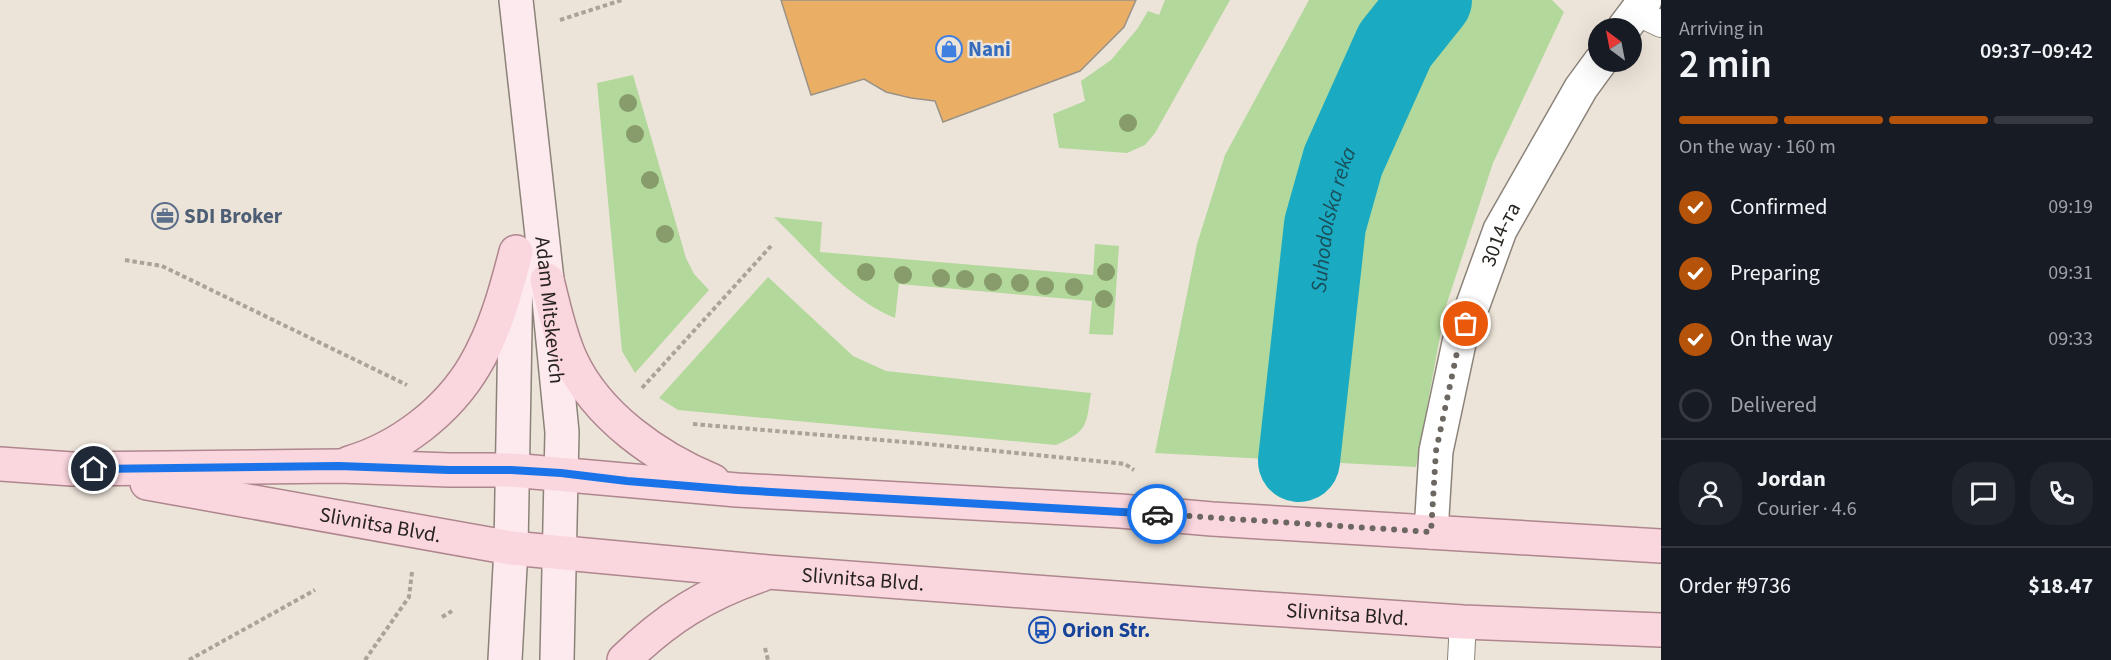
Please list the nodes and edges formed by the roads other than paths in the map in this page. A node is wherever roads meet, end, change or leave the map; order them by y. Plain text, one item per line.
1 (516, 0) edge
2 (1593, 72) edge
3 (532, 148) junction
4 (516, 252) junction
5 (547, 280) junction
6 (0, 464) edge
7 (339, 466) junction
8 (72, 469) junction
9 (511, 470) junction
10 (561, 473) junction
11 (737, 490) junction
12 (1431, 532) junction
13 (1661, 546) edge
14 (511, 548) junction
15 (560, 552) junction
16 (768, 572) junction
17 (1463, 622) junction
18 (1661, 630) edge
19 (505, 660) edge
20 (557, 660) edge
21 (624, 660) edge
22 (1461, 660) edge

1 - 3 street, Adam Mitskevich
2 - 12 street, 3014-та
3 - 4 street, Adam Mitskevich
3 - 5 street, Adam Mitskevich
4 - 7 main road
4 - 9 street, Adam Mitskevich
5 - 10 street, Adam Mitskevich
5 - 11 main road
6 - 8 main road, Slivnitsa Blvd.
7 - 8 main road, Slivnitsa Blvd.
7 - 9 main road, Slivnitsa Blvd.
8 - 14 main road, Slivnitsa Blvd.
9 - 10 main road, Slivnitsa Blvd.
9 - 14 street, Adam Mitskevich
10 - 11 main road, Slivnitsa Blvd.
10 - 15 street, Adam Mitskevich
11 - 12 main road, Slivnitsa Blvd.
12 - 13 main road, Slivnitsa Blvd.
14 - 15 main road, Slivnitsa Blvd.
14 - 19 street, Adam Mitskevich
15 - 16 main road, Slivnitsa Blvd.
15 - 20 street, Adam Mitskevich
16 - 17 main road, Slivnitsa Blvd.
16 - 21 main road
17 - 18 main road, Slivnitsa Blvd.
17 - 22 lane

